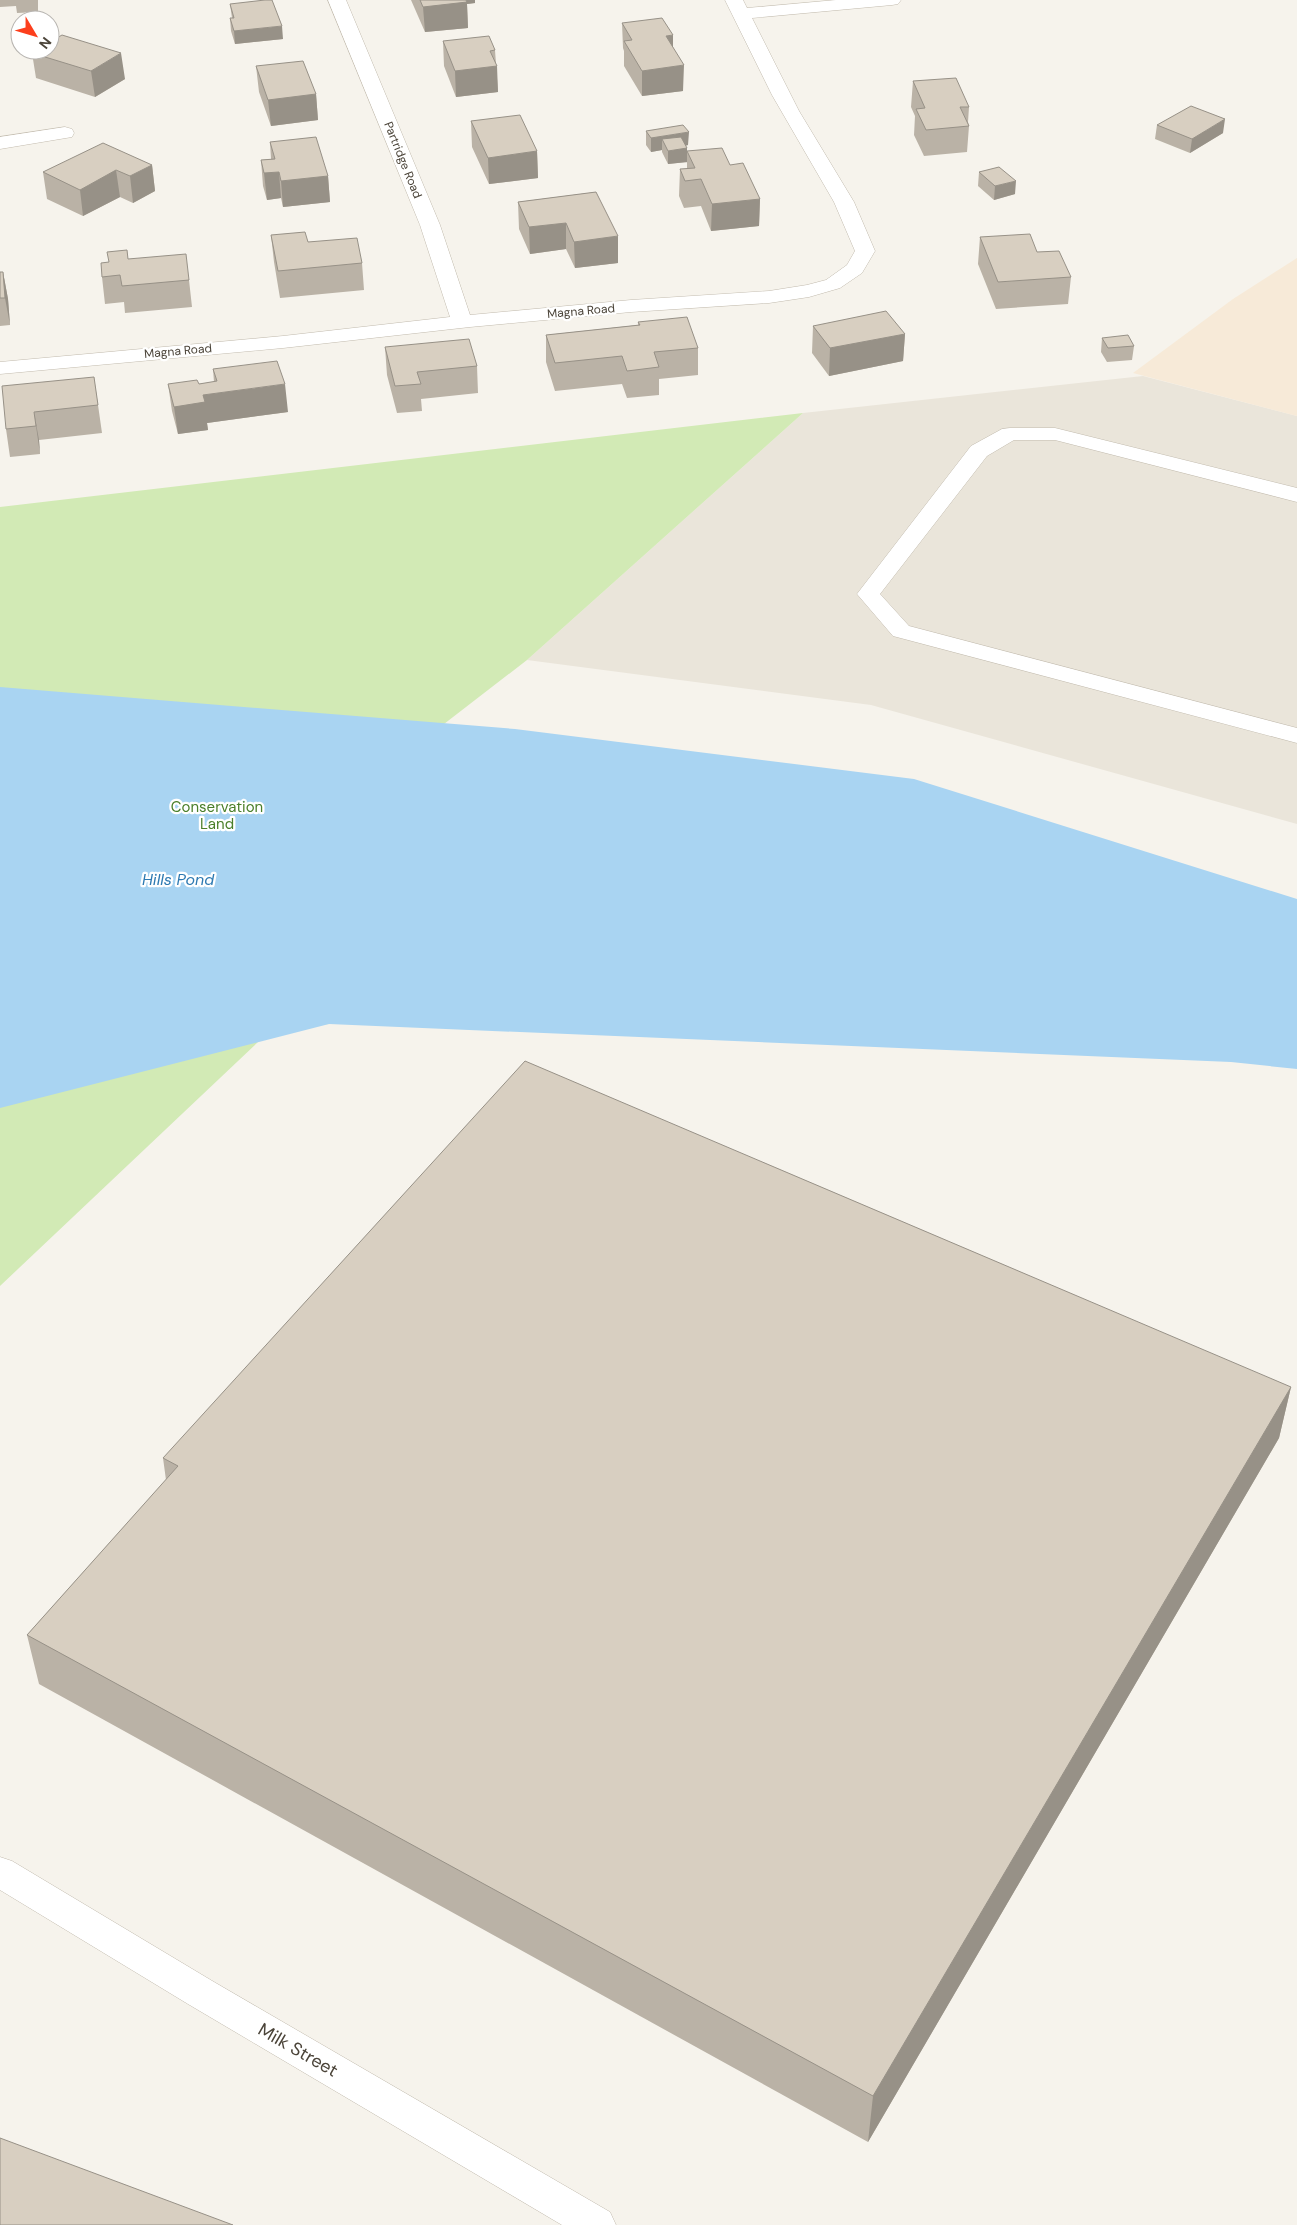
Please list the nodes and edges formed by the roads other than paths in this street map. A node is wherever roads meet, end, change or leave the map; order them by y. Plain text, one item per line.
1 (338, 0) edge
2 (892, 0) edge
3 (738, 7) edge
4 (65, 134) dead end
5 (0, 142) edge
6 (462, 322) junction
7 (0, 368) edge
8 (1297, 495) edge
9 (1297, 736) edge
10 (0, 1872) edge
11 (597, 2225) edge

1 - 6 street, Partridge Road
2 - 3 street
3 - 6 street, Magna Road
4 - 5 street
6 - 7 street, Magna Road
8 - 9 street
10 - 11 street, Milk Street

